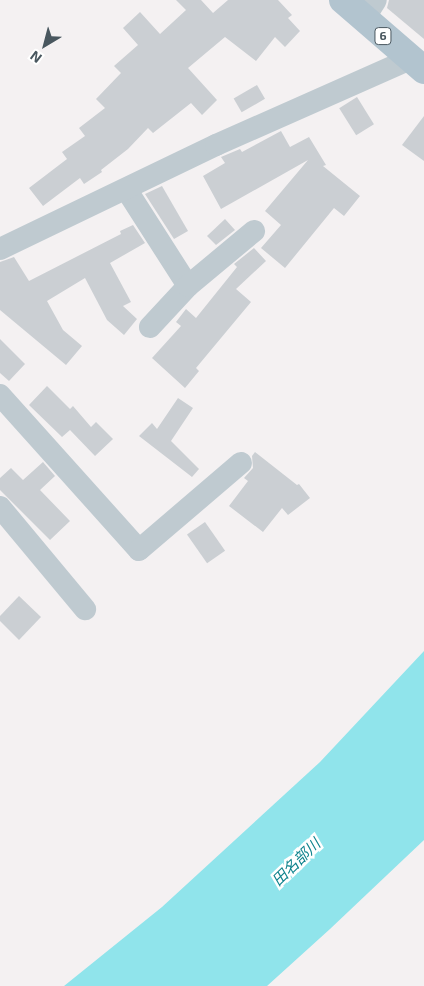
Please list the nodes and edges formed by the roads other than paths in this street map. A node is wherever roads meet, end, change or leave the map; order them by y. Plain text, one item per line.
1 (344, 0) edge
2 (370, 10) edge
3 (417, 65) edge
4 (126, 189) junction
5 (254, 231) dead end
6 (0, 249) edge
7 (188, 286) junction
8 (150, 327) dead end
9 (0, 395) edge
10 (241, 463) dead end
11 (0, 507) edge
12 (85, 609) dead end

1 - 2 main road, 6
2 - 3 main road, 6
3 - 4 street
4 - 6 street
4 - 7 street
5 - 7 street
7 - 8 street
9 - 10 street
11 - 12 street

